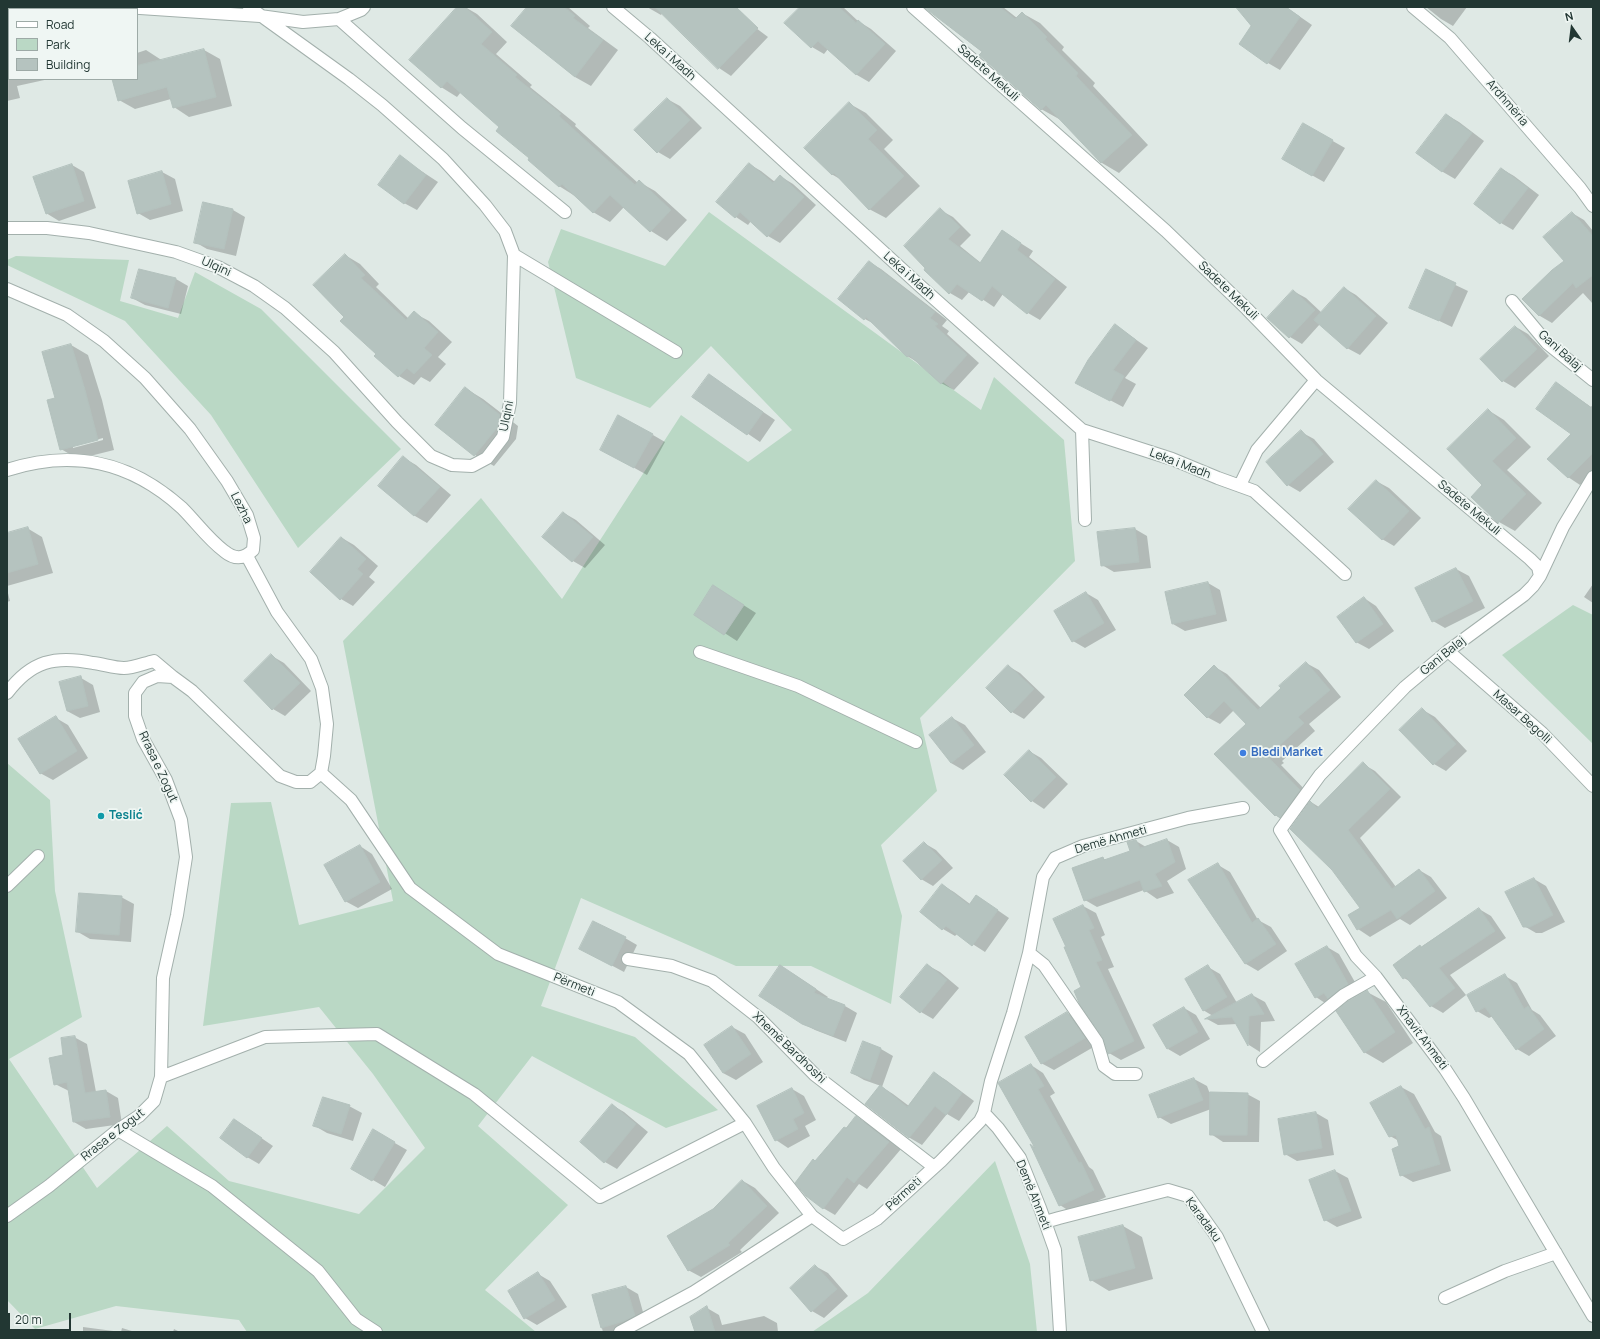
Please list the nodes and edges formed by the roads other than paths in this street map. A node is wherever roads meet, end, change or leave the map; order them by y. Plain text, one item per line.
1 (125, 7) edge
2 (249, 7) edge
3 (364, 7) edge
4 (613, 7) edge
5 (913, 7) edge
6 (1413, 7) edge
7 (260, 16) junction
8 (339, 19) junction
9 (1593, 206) edge
10 (565, 212) dead end
11 (7, 228) edge
12 (514, 255) junction
13 (7, 289) edge
14 (1512, 301) dead end
15 (676, 352) dead end
16 (1316, 380) junction
17 (1593, 380) edge
18 (1082, 430) junction
19 (7, 470) edge
20 (1591, 484) edge
21 (1240, 485) junction
22 (1085, 520) dead end
23 (247, 556) junction
24 (1345, 574) dead end
25 (1540, 576) junction
26 (1448, 651) junction
27 (700, 652) dead end
28 (172, 677) junction
29 (7, 693) edge
30 (916, 742) dead end
31 (321, 773) junction
32 (1593, 786) edge
33 (1243, 808) dead end
34 (1280, 830) joint
35 (38, 856) dead end
36 (7, 886) edge
37 (1029, 953) junction
38 (628, 959) dead end
39 (1376, 977) junction
40 (1263, 1061) dead end
41 (1136, 1074) dead end
42 (161, 1077) junction
43 (984, 1113) junction
44 (745, 1123) junction
45 (118, 1130) junction
46 (934, 1167) junction
47 (7, 1216) edge
48 (812, 1216) junction
49 (1045, 1222) junction
50 (1556, 1253) junction
51 (1445, 1298) dead end
52 (1593, 1316) edge
53 (376, 1332) edge
54 (620, 1332) edge
55 (1060, 1332) edge
56 (1263, 1332) edge

1 - 7 street
2 - 7 street, Ulqini
3 - 8 street
4 - 18 street, Leka i Madh
5 - 16 street, Sadete Mekuli
6 - 9 street, Ardhmëria
7 - 8 street
7 - 12 street, Ulqini
8 - 10 street
11 - 12 street, Ulqini
12 - 15 street
13 - 23 street, Lezha
14 - 17 street, Gani Balaj
16 - 21 street
16 - 25 street, Sadete Mekuli
18 - 21 street, Leka i Madh
18 - 22 street
19 - 23 street
20 - 25 street, Gani Balaj
21 - 24 street, Leka i Madh
23 - 31 street
25 - 26 street, Gani Balaj
26 - 32 street, Masar Begolli
26 - 34 street, Gani Balaj
27 - 30 street
28 - 29 street
28 - 31 street
28 - 42 street, Rrasa e Zogut
31 - 44 street, Përmeti
33 - 37 street, Demë Ahmeti
34 - 39 street, Xhavit Ahmeti
35 - 36 street
37 - 41 street
37 - 43 street, Demë Ahmeti
38 - 46 street, Xhemë Bardhoshi
39 - 40 street
39 - 50 street, Xhavit Ahmeti
42 - 44 street
42 - 45 street, Rrasa e Zogut
43 - 46 street, Përmeti
43 - 49 street, Demë Ahmeti
44 - 48 street, Përmeti
45 - 47 street, Rrasa e Zogut
45 - 53 street
46 - 48 street, Përmeti
48 - 54 street
49 - 55 street, Demë Ahmeti
49 - 56 street, Karadaku
50 - 51 street
50 - 52 street, Xhavit Ahmeti

